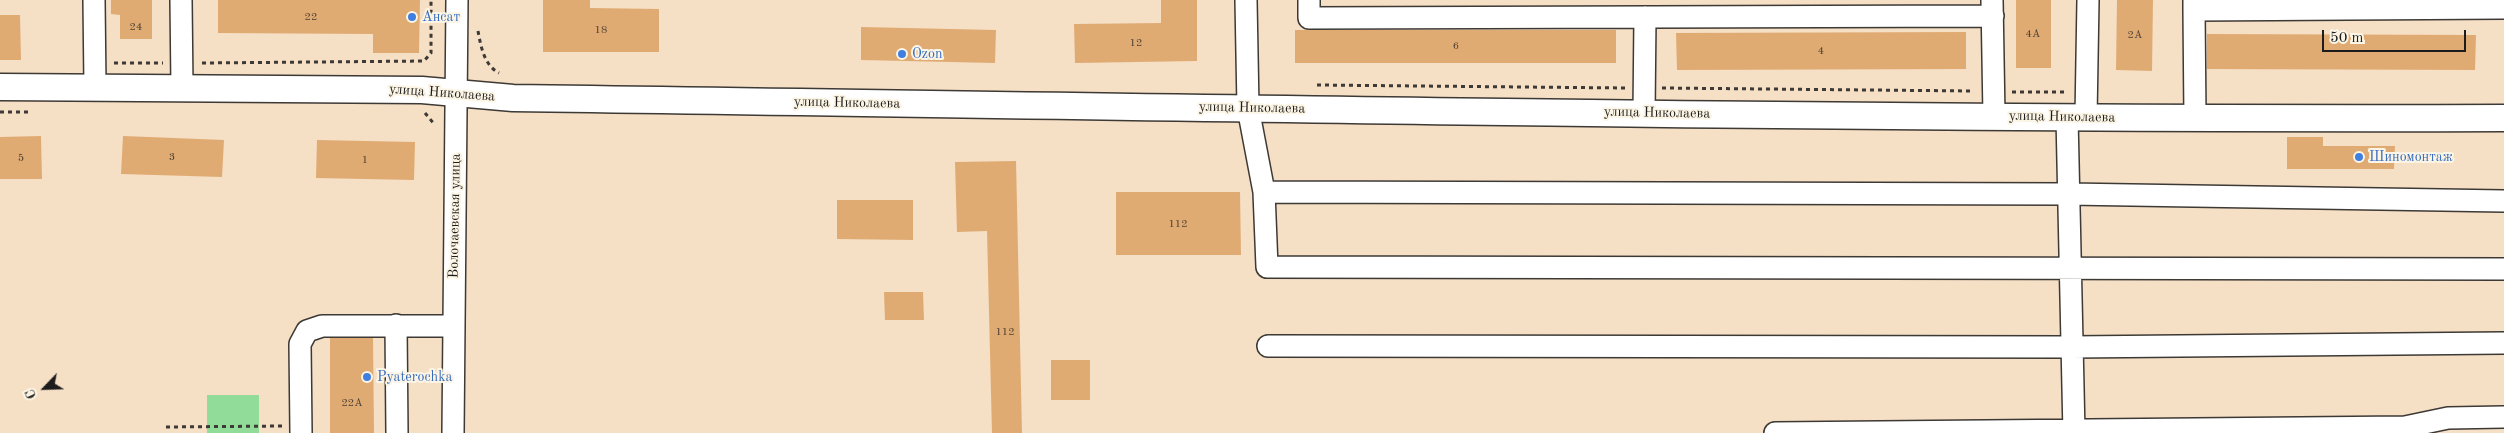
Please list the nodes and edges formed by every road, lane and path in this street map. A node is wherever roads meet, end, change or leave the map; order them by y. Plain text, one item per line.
1 (94, 0) edge
2 (181, 0) edge
3 (431, 0) edge
4 (457, 0) edge
5 (1246, 0) edge
6 (1309, 0) edge
7 (2088, 0) edge
8 (2194, 5) edge
9 (1992, 8) edge
10 (2504, 8) edge
11 (1645, 17) junction
12 (478, 26) dead end
13 (94, 75) junction
14 (181, 75) junction
15 (505, 76) dead end
16 (1307, 85) dead end
17 (0, 87) edge
18 (457, 93) junction
19 (1645, 100) junction
20 (1993, 104) junction
21 (1248, 108) junction
22 (2080, 109) junction
23 (0, 112) edge
24 (38, 112) dead end
25 (420, 112) dead end
26 (2504, 118) edge
27 (2195, 119) junction
28 (436, 134) dead end
29 (1264, 192) junction
30 (2069, 194) junction
31 (2504, 201) edge
32 (2070, 269) junction
33 (2504, 269) edge
34 (396, 325) junction
35 (454, 326) junction
36 (2504, 343) edge
37 (1268, 346) dead end
38 (2072, 347) junction
39 (2504, 417) edge
40 (166, 427) dead end
41 (301, 430) edge
42 (2074, 432) edge
43 (397, 433) edge
44 (453, 433) edge
45 (1774, 433) edge

1 - 13 street
2 - 14 street
3 - 14 path
4 - 18 street, Волочаевская улица
5 - 21 street
6 - 11 street
7 - 22 street
8 - 10 street
8 - 27 street
9 - 11 street
9 - 20 street
11 - 19 street
12 - 15 path
13 - 14 main road, улица Николаева
13 - 14 path
13 - 17 main road, улица Николаева
14 - 18 main road, улица Николаева
16 - 19 path
18 - 21 main road, улица Николаева
18 - 35 street, Волочаевская улица
19 - 20 main road, улица Николаева
19 - 20 path
19 - 21 main road, улица Николаева
20 - 22 main road, улица Николаева
20 - 22 path
21 - 29 street
22 - 27 main road, улица Николаева
22 - 30 street
23 - 24 path
25 - 28 path
26 - 27 main road, улица Николаева
29 - 30 street
29 - 32 street
30 - 31 street
30 - 32 street
32 - 33 street
32 - 38 street
34 - 35 street
34 - 41 street
34 - 43 street
35 - 44 street, Волочаевская улица
36 - 38 street
37 - 38 street
38 - 42 street
39 - 42 street
40 - 41 path
42 - 45 street

